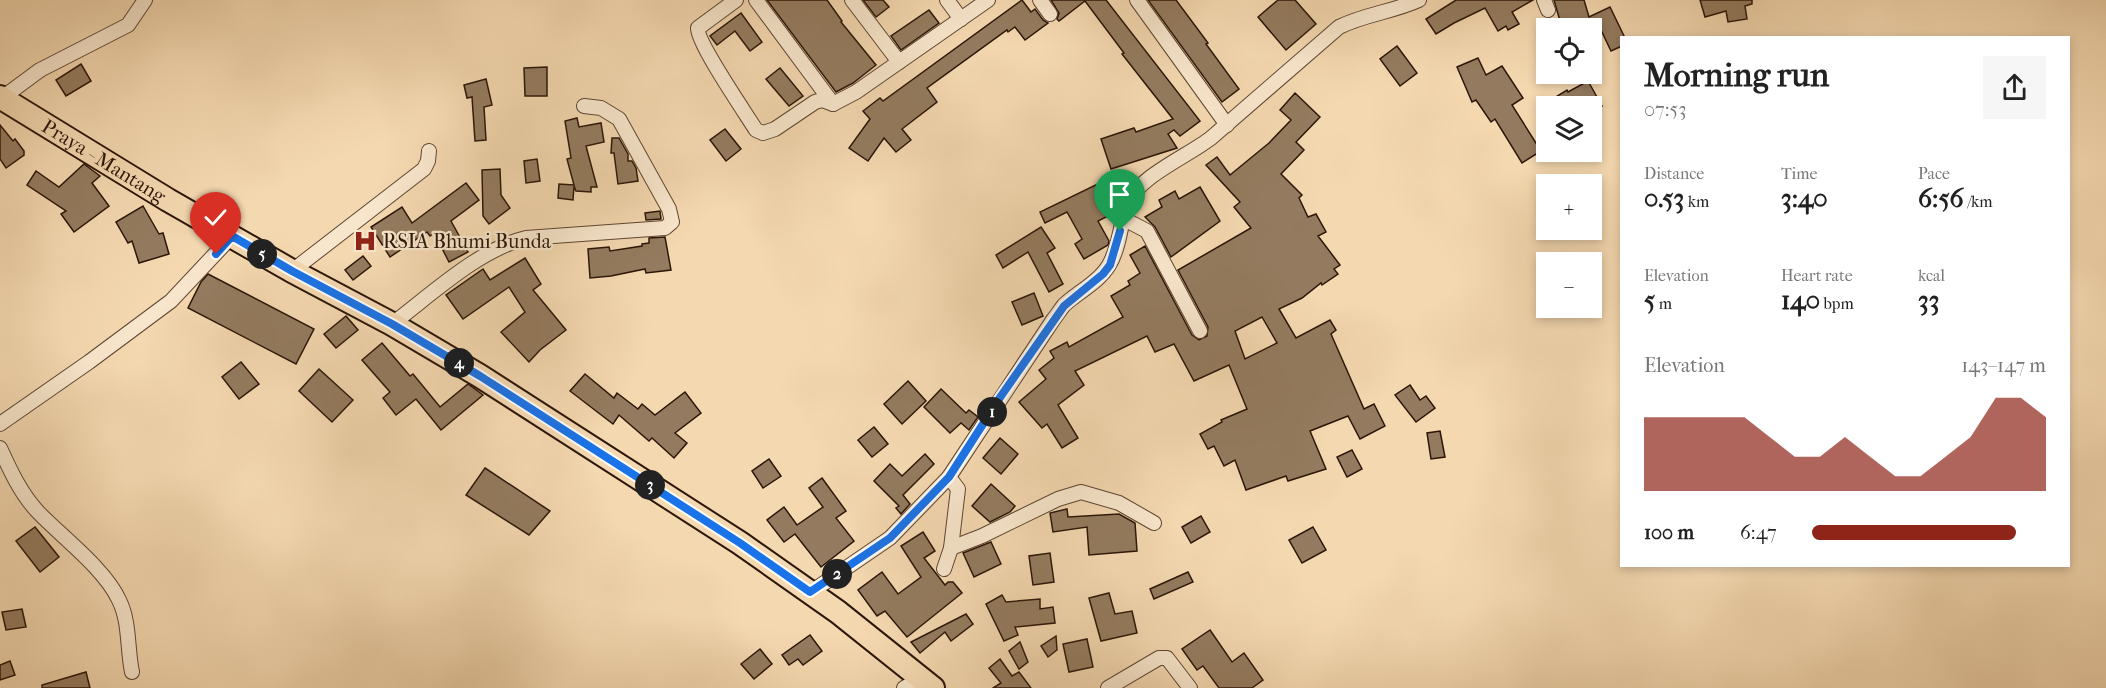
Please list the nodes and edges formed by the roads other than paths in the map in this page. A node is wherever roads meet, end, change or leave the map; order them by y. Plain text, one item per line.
1 (145, 0) edge
2 (736, 0) edge
3 (756, 0) edge
4 (852, 0) edge
5 (947, 0) edge
6 (988, 0) edge
7 (1040, 0) edge
8 (1137, 0) edge
9 (1419, 0) edge
10 (1050, 14) dead end
11 (962, 19) junction
12 (899, 62) junction
13 (1, 97) edge
14 (833, 104) junction
15 (585, 106) dead end
16 (1227, 125) junction
17 (429, 151) dead end
18 (1124, 219) junction
19 (232, 236) junction
20 (292, 271) junction
21 (392, 324) junction
22 (1200, 331) dead end
23 (0, 424) edge
24 (0, 448) edge
25 (949, 477) junction
26 (1154, 523) dead end
27 (951, 548) junction
28 (944, 569) dead end
29 (810, 592) junction
30 (132, 672) dead end
31 (919, 685) edge
32 (1108, 688) edge
33 (1190, 688) edge

1 - 13 street
2 - 14 street
3 - 14 street
4 - 12 street
5 - 11 street
6 - 11 street
7 - 10 street
8 - 16 street
9 - 16 street
11 - 12 street
12 - 14 street
13 - 19 main road, Praya - Mantang
15 - 21 street
16 - 18 street
17 - 20 street
18 - 22 street
18 - 25 street
19 - 20 main road, Praya - Mantang
19 - 23 street
20 - 21 main road, Praya - Mantang
21 - 29 main road, Praya - Mantang
24 - 30 street
25 - 27 street
25 - 29 street
26 - 27 street
27 - 28 street
29 - 31 main road, Praya - Mantang
32 - 33 street

